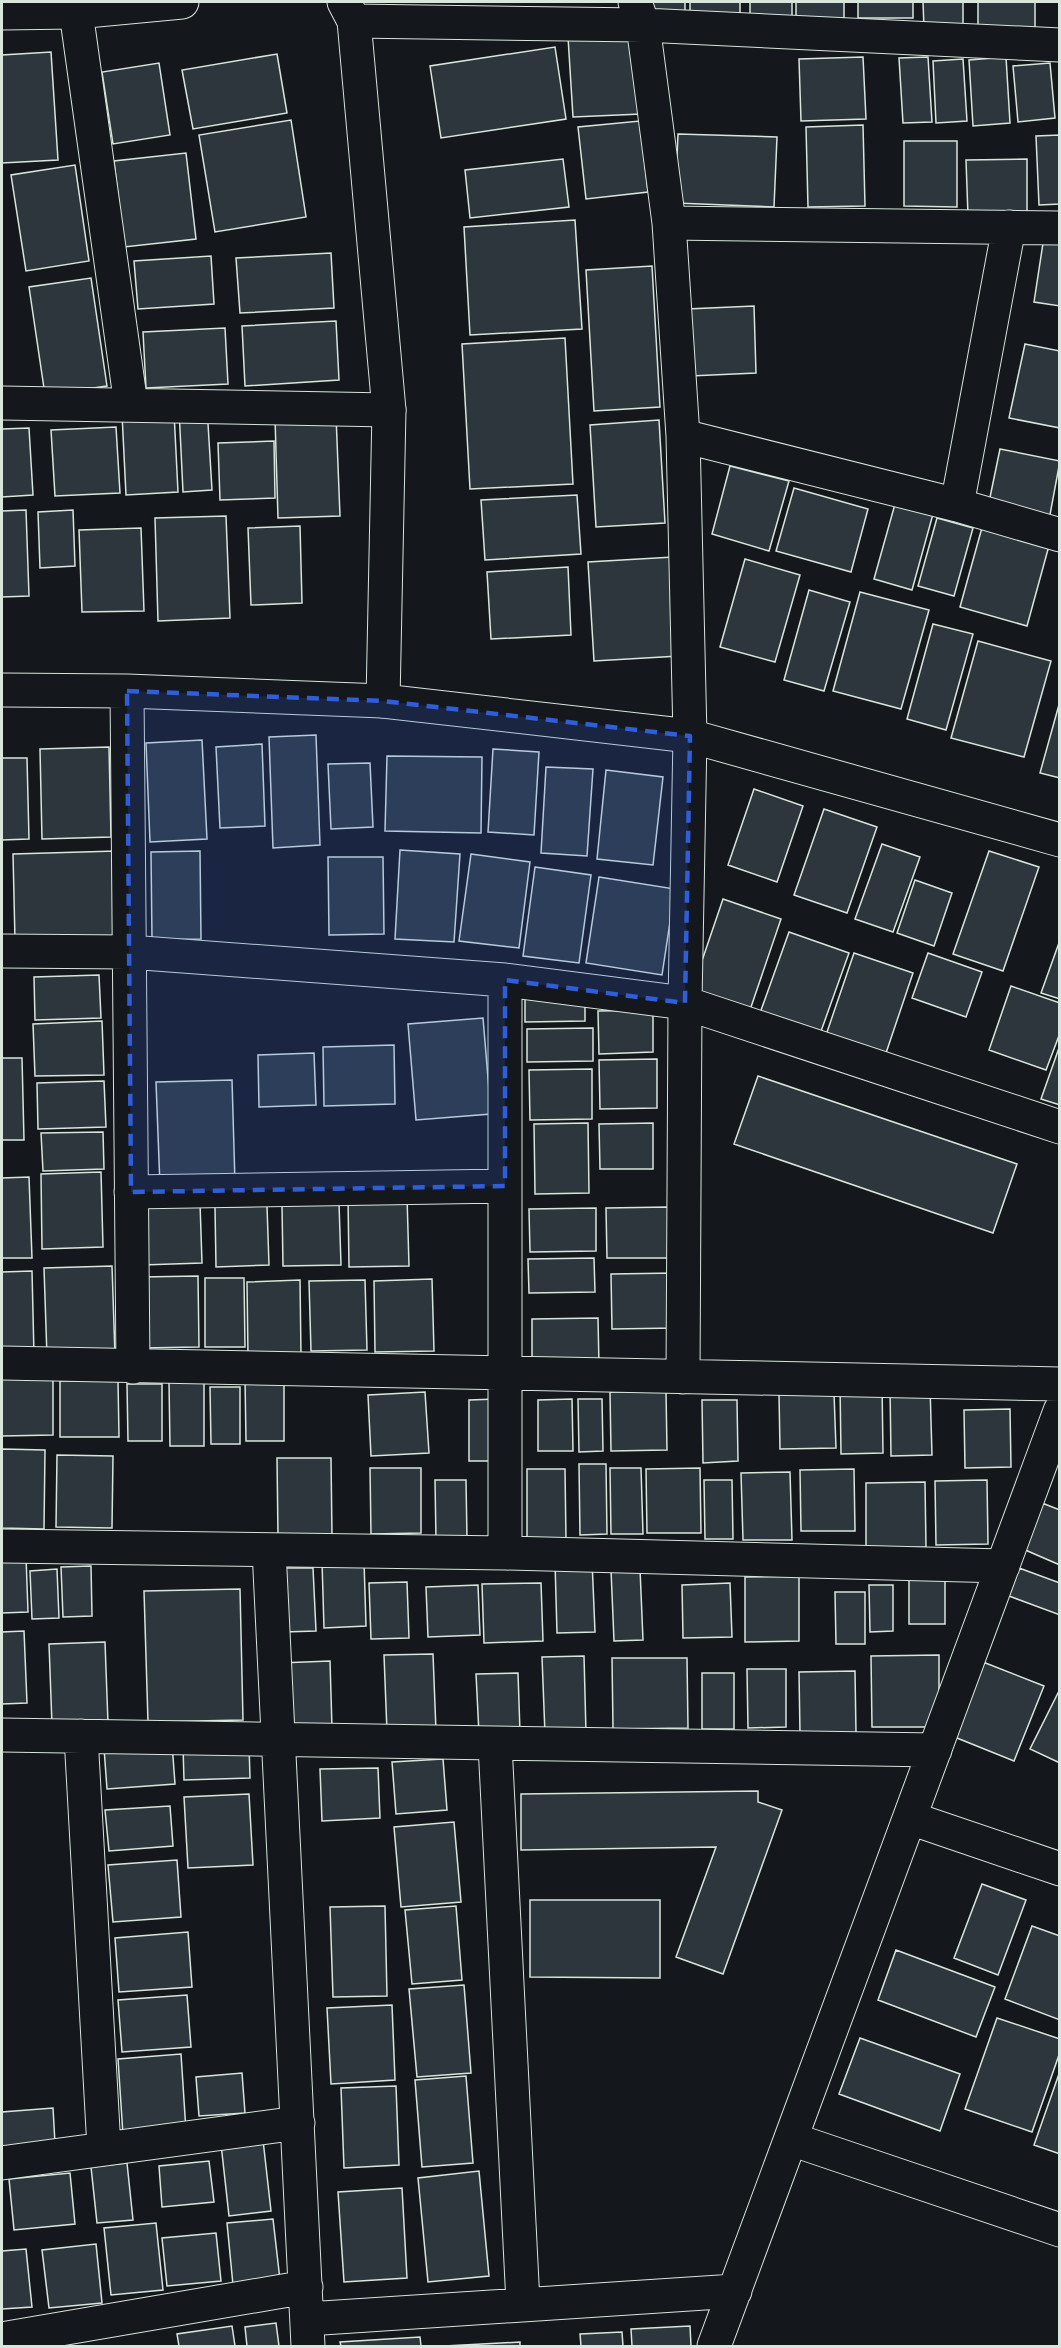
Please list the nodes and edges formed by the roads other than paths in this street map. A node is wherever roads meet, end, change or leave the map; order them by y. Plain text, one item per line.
1 (182, 2) edge
2 (349, 11) edge
3 (76, 12) junction
4 (2, 13) edge
5 (639, 13) edge
6 (1059, 45) edge
7 (669, 223) junction
8 (1009, 227) junction
9 (1059, 228) edge
10 (2, 403) edge
11 (131, 405) junction
12 (389, 410) junction
13 (683, 436) junction
14 (957, 505) junction
15 (1059, 536) edge
16 (2, 690) edge
17 (127, 691) junction
18 (383, 701) junction
19 (690, 736) junction
20 (1059, 840) edge
21 (2, 951) edge
22 (129, 952) junction
23 (505, 980) junction
24 (685, 1003) junction
25 (1059, 1127) edge
26 (505, 1186) junction
27 (131, 1192) junction
28 (2, 1364) edge
29 (132, 1366) junction
30 (505, 1373) junction
31 (683, 1377) junction
32 (1059, 1384) edge
33 (1059, 1411) edge
34 (2, 1545) edge
35 (269, 1550) junction
36 (505, 1553) junction
37 (1003, 1566) junction
38 (2, 1735) edge
39 (81, 1736) junction
40 (278, 1739) junction
41 (495, 1744) junction
42 (935, 1750) junction
43 (910, 1818) junction
44 (1059, 1869) edge
45 (298, 2123) junction
46 (791, 2139) junction
47 (104, 2148) junction
48 (2, 2163) edge
49 (1059, 2230) edge
50 (735, 2291) junction
51 (523, 2304) junction
52 (307, 2317) edge
53 (2, 2339) edge
54 (714, 2346) edge

1 - 3 street
2 - 5 street
2 - 12 street
3 - 4 street
3 - 11 street
5 - 6 street
5 - 7 street
7 - 8 street
7 - 13 street
8 - 9 street
8 - 14 street
10 - 11 street
11 - 12 street
12 - 18 street
13 - 14 street
13 - 19 street
14 - 15 street
16 - 17 street
17 - 18 street
17 - 22 street
18 - 19 street
19 - 20 street
19 - 24 street
21 - 22 street
22 - 23 street
22 - 27 street
23 - 24 street
23 - 26 street
24 - 25 street
24 - 31 street
26 - 27 street
26 - 30 street
27 - 29 street
28 - 29 street
29 - 30 street
30 - 31 street
30 - 36 street
31 - 32 street
33 - 37 street
34 - 35 street
35 - 36 street
35 - 40 street
36 - 37 street
37 - 42 street
38 - 39 street
39 - 40 street
39 - 47 street
40 - 41 street
40 - 45 street
41 - 42 street
41 - 51 street
42 - 43 street
43 - 44 street
43 - 46 street
45 - 47 street
45 - 52 street
46 - 49 street
46 - 50 street
47 - 48 street
50 - 51 street
50 - 54 street
51 - 52 street
52 - 53 street

